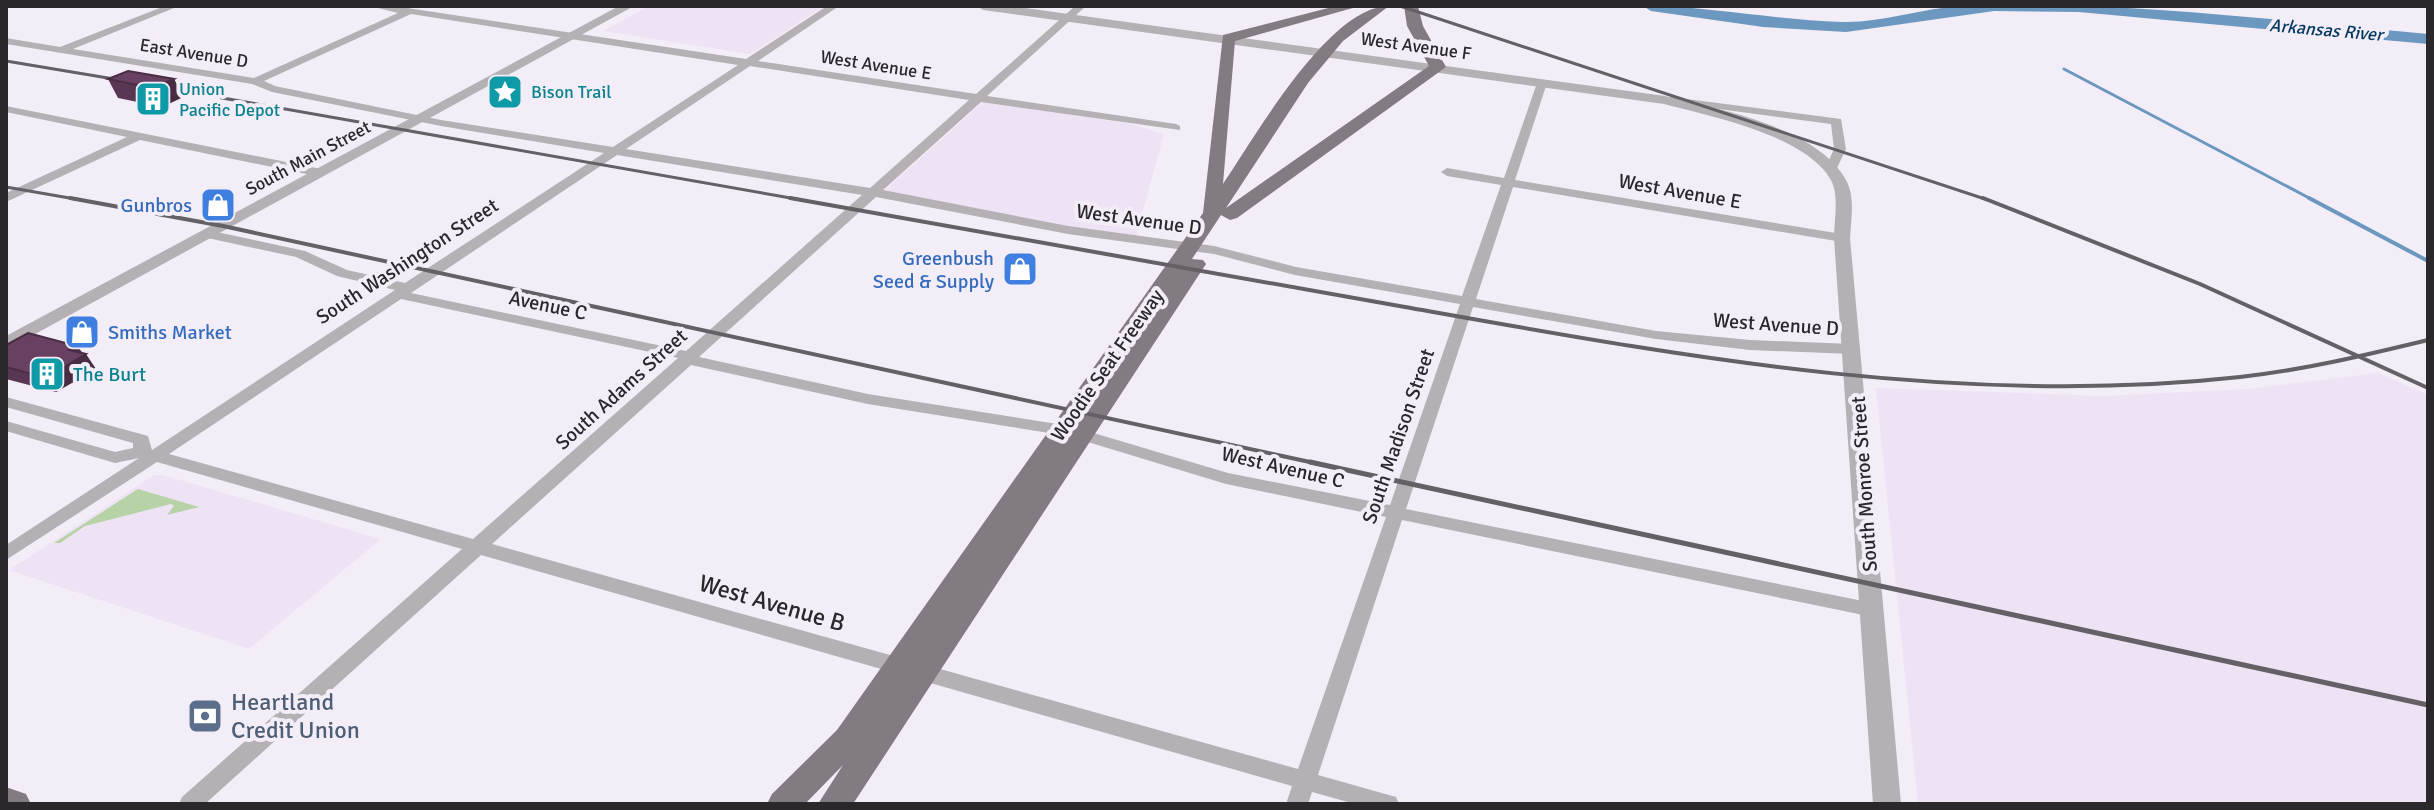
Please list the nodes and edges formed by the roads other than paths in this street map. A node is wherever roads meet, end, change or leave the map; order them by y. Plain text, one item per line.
1 (174, 6) edge
2 (375, 6) edge
3 (422, 6) edge
4 (628, 6) edge
5 (834, 6) edge
6 (983, 6) edge
7 (1353, 6) edge
8 (1382, 6) edge
9 (1393, 6) edge
10 (1411, 6) edge
11 (410, 11) junction
12 (1074, 12) edge
13 (572, 37) junction
14 (1228, 38) junction
15 (1344, 39) junction
16 (6, 41) edge
17 (61, 50) junction
18 (747, 63) junction
19 (1438, 67) junction
20 (255, 81) junction
21 (1542, 83) junction
22 (979, 98) junction
23 (1665, 100) junction
24 (6, 109) edge
25 (421, 119) junction
26 (1176, 128) dead end
27 (139, 136) junction
28 (612, 152) junction
29 (1832, 167) junction
30 (1447, 172) dead end
31 (321, 173) junction
32 (1511, 183) junction
33 (873, 193) junction
34 (6, 198) edge
35 (1216, 222) junction
36 (208, 234) junction
37 (1842, 238) junction
38 (402, 291) junction
39 (1467, 302) junction
40 (6, 344) edge
41 (1852, 349) junction
42 (688, 358) junction
43 (6, 402) edge
44 (6, 426) edge
45 (148, 454) junction
46 (1394, 515) junction
47 (478, 547) junction
48 (6, 554) edge
49 (1873, 610) junction
50 (868, 731) junction
51 (1305, 781) junction
52 (6, 801) edge
53 (14, 804) edge
54 (190, 804) edge
55 (784, 804) edge
56 (810, 804) edge
57 (835, 804) edge
58 (856, 804) edge
59 (1297, 804) edge
60 (1388, 804) edge
61 (1887, 804) edge

1 - 17 street
2 - 11 street, West Avenue E
3 - 11 street
4 - 13 street, South Main Street
5 - 18 street, South Washington Street
6 - 12 street, West Avenue F
7 - 14 main road
8 - 15 main road, Woodie Seat Freeway
9 - 15 main road, Woodie Seat Freeway
10 - 19 main road
11 - 13 street, West Avenue E
11 - 20 street
12 - 14 street, West Avenue F
12 - 22 street, South Adams Street
13 - 18 street, West Avenue E
13 - 25 street, South Main Street
14 - 19 street, West Avenue F
14 - 35 main road
15 - 35 main road, Woodie Seat Freeway
16 - 17 street, East Avenue D
17 - 20 street, East Avenue D
18 - 22 street, West Avenue E
18 - 28 street, South Washington Street
19 - 21 street, West Avenue F
19 - 35 main road
20 - 25 street, East Avenue D
21 - 23 street, West Avenue F
21 - 32 street, South Madison Street
22 - 26 street, West Avenue E
22 - 33 street, South Adams Street
23 - 29 street, West Avenue F
23 - 29 street
24 - 27 street
25 - 28 street, West Avenue D
25 - 31 street, South Main Street
27 - 31 street
27 - 34 street
28 - 33 street, West Avenue D
28 - 38 street, South Washington Street
29 - 37 street, South Monroe Street
30 - 32 street, West Avenue E
31 - 36 street, South Main Street
32 - 37 street, West Avenue E
32 - 39 street, South Madison Street
33 - 39 street, West Avenue D
33 - 42 street, South Adams Street
35 - 50 main road, Woodie Seat Freeway
36 - 38 street, Avenue C
36 - 40 street, South Main Street
37 - 41 street, South Monroe Street
38 - 42 street, Avenue C
38 - 45 street, South Washington Street
39 - 41 street, West Avenue D
39 - 46 street, South Madison Street
41 - 49 street, South Monroe Street
42 - 46 street, West Avenue C
42 - 47 street, South Adams Street
43 - 45 street, West Avenue B
44 - 45 street, West Avenue B
45 - 47 street, West Avenue B
45 - 48 street, South Washington Street
46 - 49 street, West Avenue C
46 - 51 street, South Madison Street
47 - 51 street, West Avenue B
47 - 54 street, South Adams Street
49 - 61 street, South Monroe Street
50 - 55 main road
50 - 56 main road
50 - 57 main road
50 - 58 main road
51 - 59 street, South Madison Street
51 - 60 street, West Avenue B
52 - 53 main road

